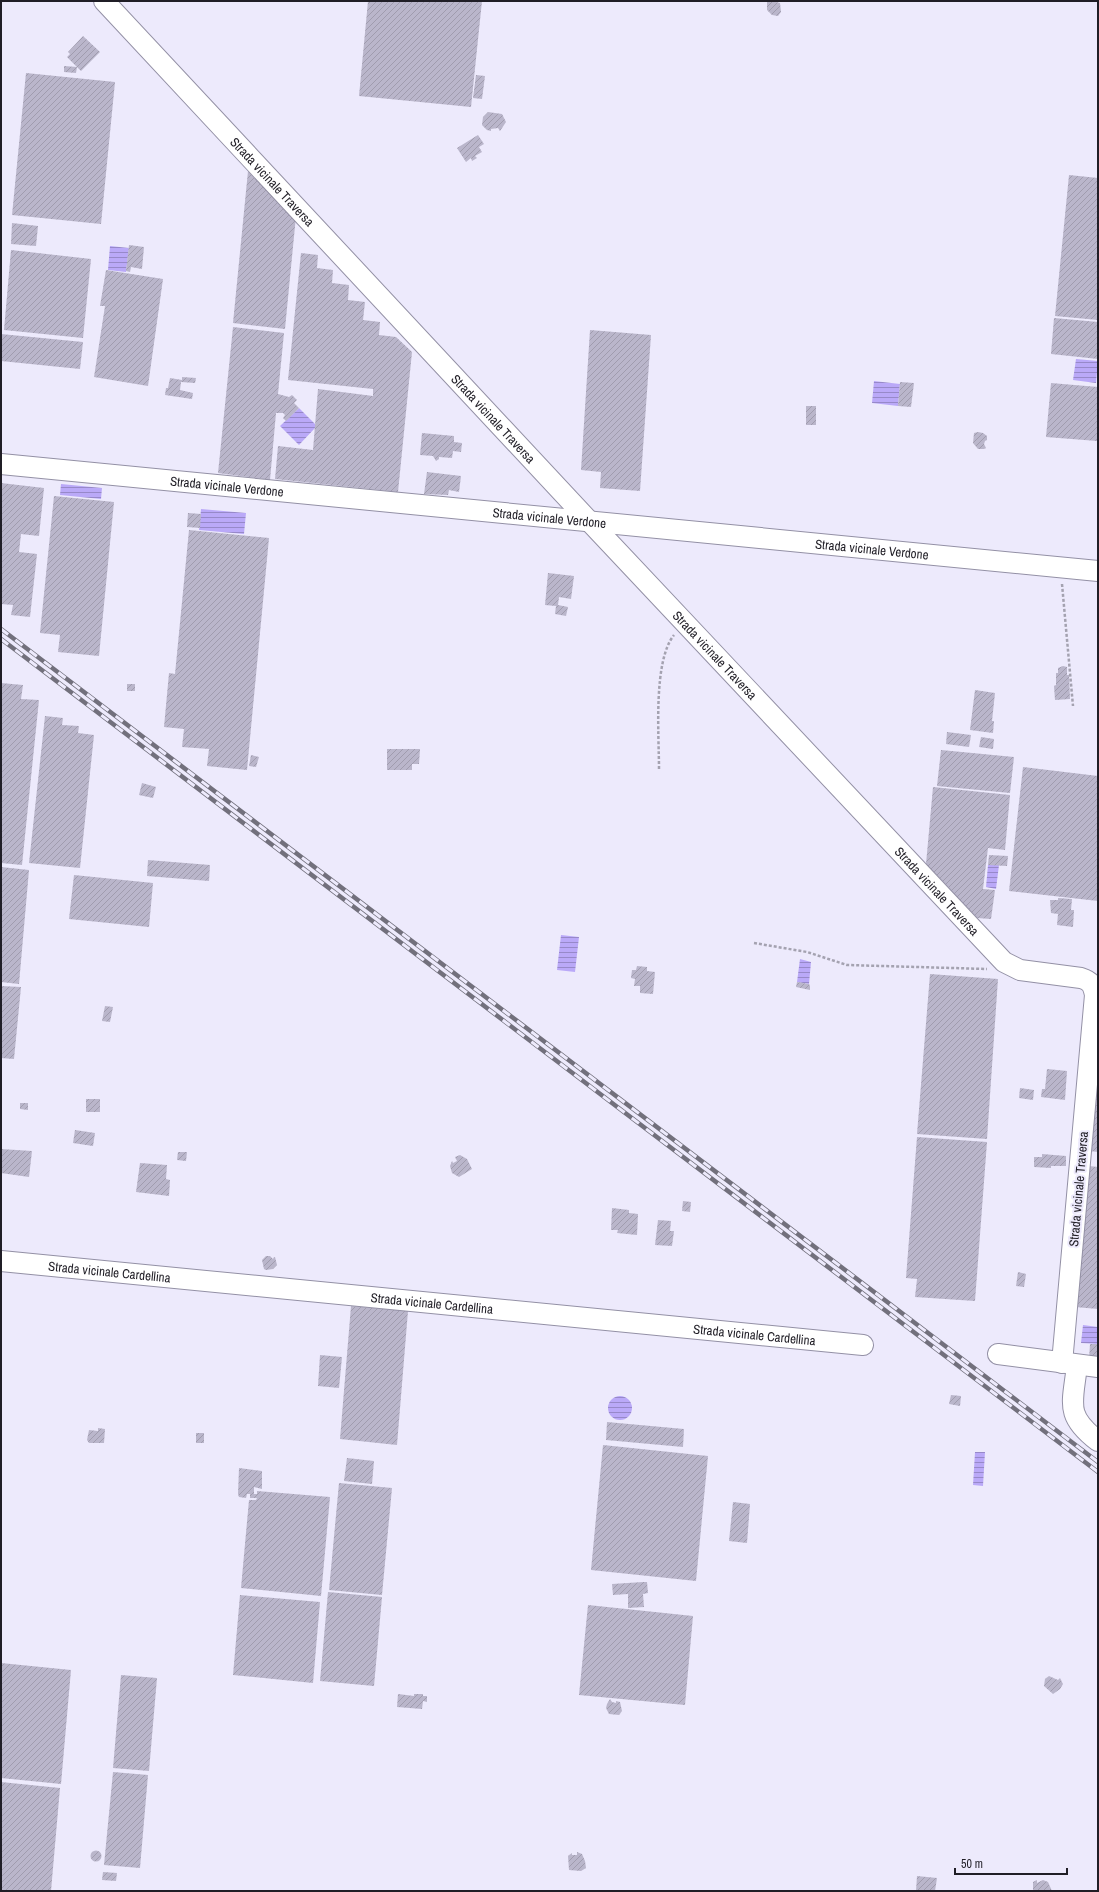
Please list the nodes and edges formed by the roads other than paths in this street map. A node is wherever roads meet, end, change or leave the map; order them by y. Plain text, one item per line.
1 (104, 1) edge
2 (1, 464) edge
3 (588, 521) junction
4 (1098, 571) edge
5 (1, 1261) edge
6 (863, 1345) dead end
7 (998, 1354) dead end
8 (1070, 1364) junction
9 (1098, 1367) edge
10 (1098, 1441) edge

1 - 3 street, Strada vicinale Traversa
2 - 3 street, Strada vicinale Verdone
3 - 4 street, Strada vicinale Verdone
3 - 8 street, Strada vicinale Traversa
5 - 6 street, Strada vicinale Cardellina
7 - 8 street
8 - 9 street
8 - 10 street, Strada vicinale Traversa

